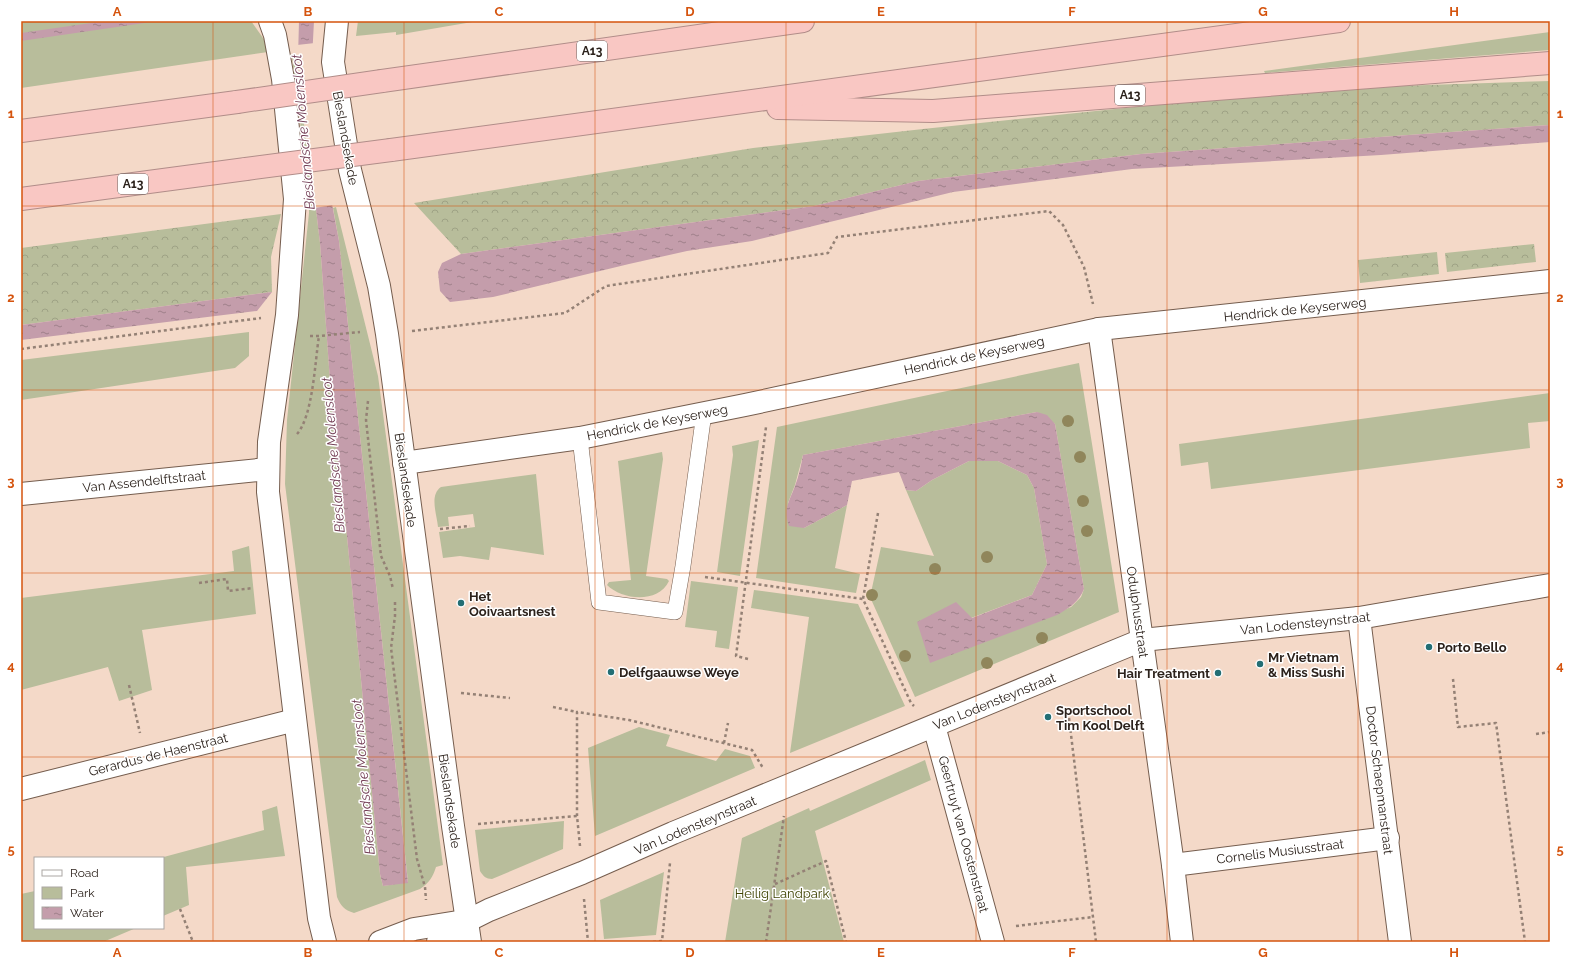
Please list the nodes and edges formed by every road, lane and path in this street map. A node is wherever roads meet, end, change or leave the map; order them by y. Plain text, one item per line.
1 (270, 21) edge
2 (336, 21) edge
3 (803, 21) edge
4 (1339, 21) edge
5 (1550, 63) edge
6 (709, 107) junction
7 (21, 131) edge
8 (21, 200) edge
9 (1550, 281) edge
10 (287, 315) junction
11 (1099, 329) junction
12 (355, 332) dead end
13 (387, 334) junction
14 (21, 349) edge
15 (369, 396) dead end
16 (769, 399) junction
17 (704, 413) junction
18 (580, 438) junction
19 (268, 460) junction
20 (404, 463) junction
21 (21, 494) edge
22 (878, 513) dead end
23 (470, 526) dead end
24 (413, 532) junction
25 (681, 573) junction
26 (199, 583) dead end
27 (746, 583) junction
28 (279, 584) junction
29 (1550, 585) edge
30 (393, 592) dead end
31 (395, 599) dead end
32 (863, 599) junction
33 (1360, 618) junction
34 (1142, 640) junction
35 (748, 659) dead end
36 (1453, 679) dead end
37 (129, 685) dead end
38 (435, 690) junction
39 (510, 698) dead end
40 (553, 707) dead end
41 (577, 712) junction
42 (1069, 718) dead end
43 (295, 720) junction
44 (728, 723) dead end
45 (934, 726) junction
46 (1550, 732) edge
47 (140, 733) dead end
48 (1536, 734) dead end
49 (724, 743) junction
50 (21, 789) edge
51 (777, 790) junction
52 (577, 816) junction
53 (453, 826) junction
54 (673, 833) junction
55 (1388, 838) junction
56 (1173, 865) junction
57 (582, 873) junction
58 (774, 885) junction
59 (180, 909) dead end
60 (1093, 917) junction
61 (467, 920) junction
62 (433, 934) edge
63 (991, 935) edge
64 (193, 942) edge
65 (325, 942) edge
66 (380, 942) edge
67 (470, 942) edge
68 (588, 942) edge
69 (653, 942) edge
70 (766, 942) edge
71 (846, 942) edge
72 (1096, 942) edge
73 (1182, 942) edge
74 (1400, 942) edge
75 (1525, 942) edge

1 - 10 street
2 - 13 street, Bieslandsekade
3 - 7 highway, A13, bridge
4 - 6 highway, A13
5 - 6 highway, A13
6 - 8 highway, A13, bridge
9 - 11 street, Hendrick de Keyserweg
10 - 14 path
10 - 19 street
11 - 13 path
11 - 16 street, Hendrick de Keyserweg
11 - 34 street, Odulphusstraat
12 - 19 path
13 - 20 street, Bieslandsekade
15 - 30 path
16 - 17 street, Hendrick de Keyserweg
16 - 27 path
17 - 18 street, Hendrick de Keyserweg
17 - 25 lane
18 - 20 street, Hendrick de Keyserweg
18 - 25 lane
19 - 21 street, Van Assendelftstraat
19 - 28 street
20 - 24 street, Bieslandsekade
22 - 32 path
23 - 24 path
24 - 38 street, Bieslandsekade
25 - 27 path
26 - 28 path
27 - 32 path
27 - 35 path
28 - 43 street
29 - 33 street, Van Lodensteynstraat
31 - 62 path
32 - 45 path
33 - 34 street, Van Lodensteynstraat
33 - 55 street, Doctor Schaepmanstraat
34 - 45 street, Van Lodensteynstraat
34 - 56 street, Odulphusstraat
36 - 75 path
37 - 47 path
38 - 39 path
38 - 53 street, Bieslandsekade
40 - 41 path
41 - 49 path
41 - 52 path
42 - 60 path
43 - 50 street, Gerardus de Haenstraat
43 - 65 street
44 - 49 path
45 - 51 street, Van Lodensteynstraat
45 - 63 street, Geertruyt van Oostenstraat
46 - 48 path
49 - 51 path
51 - 54 street, Van Lodensteynstraat
51 - 58 path
52 - 53 path
52 - 57 path
53 - 61 street, Bieslandsekade
54 - 57 street, Van Lodensteynstraat
54 - 69 path
55 - 56 street, Cornelis Musiusstraat
55 - 74 street, Doctor Schaepmanstraat
56 - 73 street, Odulphusstraat
57 - 61 street, Van Lodensteynstraat
57 - 68 path
58 - 70 path
58 - 71 path
59 - 64 path
60 - 63 path
60 - 72 path
61 - 62 street, Van Lodensteynstraat
61 - 67 street, Bieslandsekade
62 - 66 street, Van Lodensteynstraat

